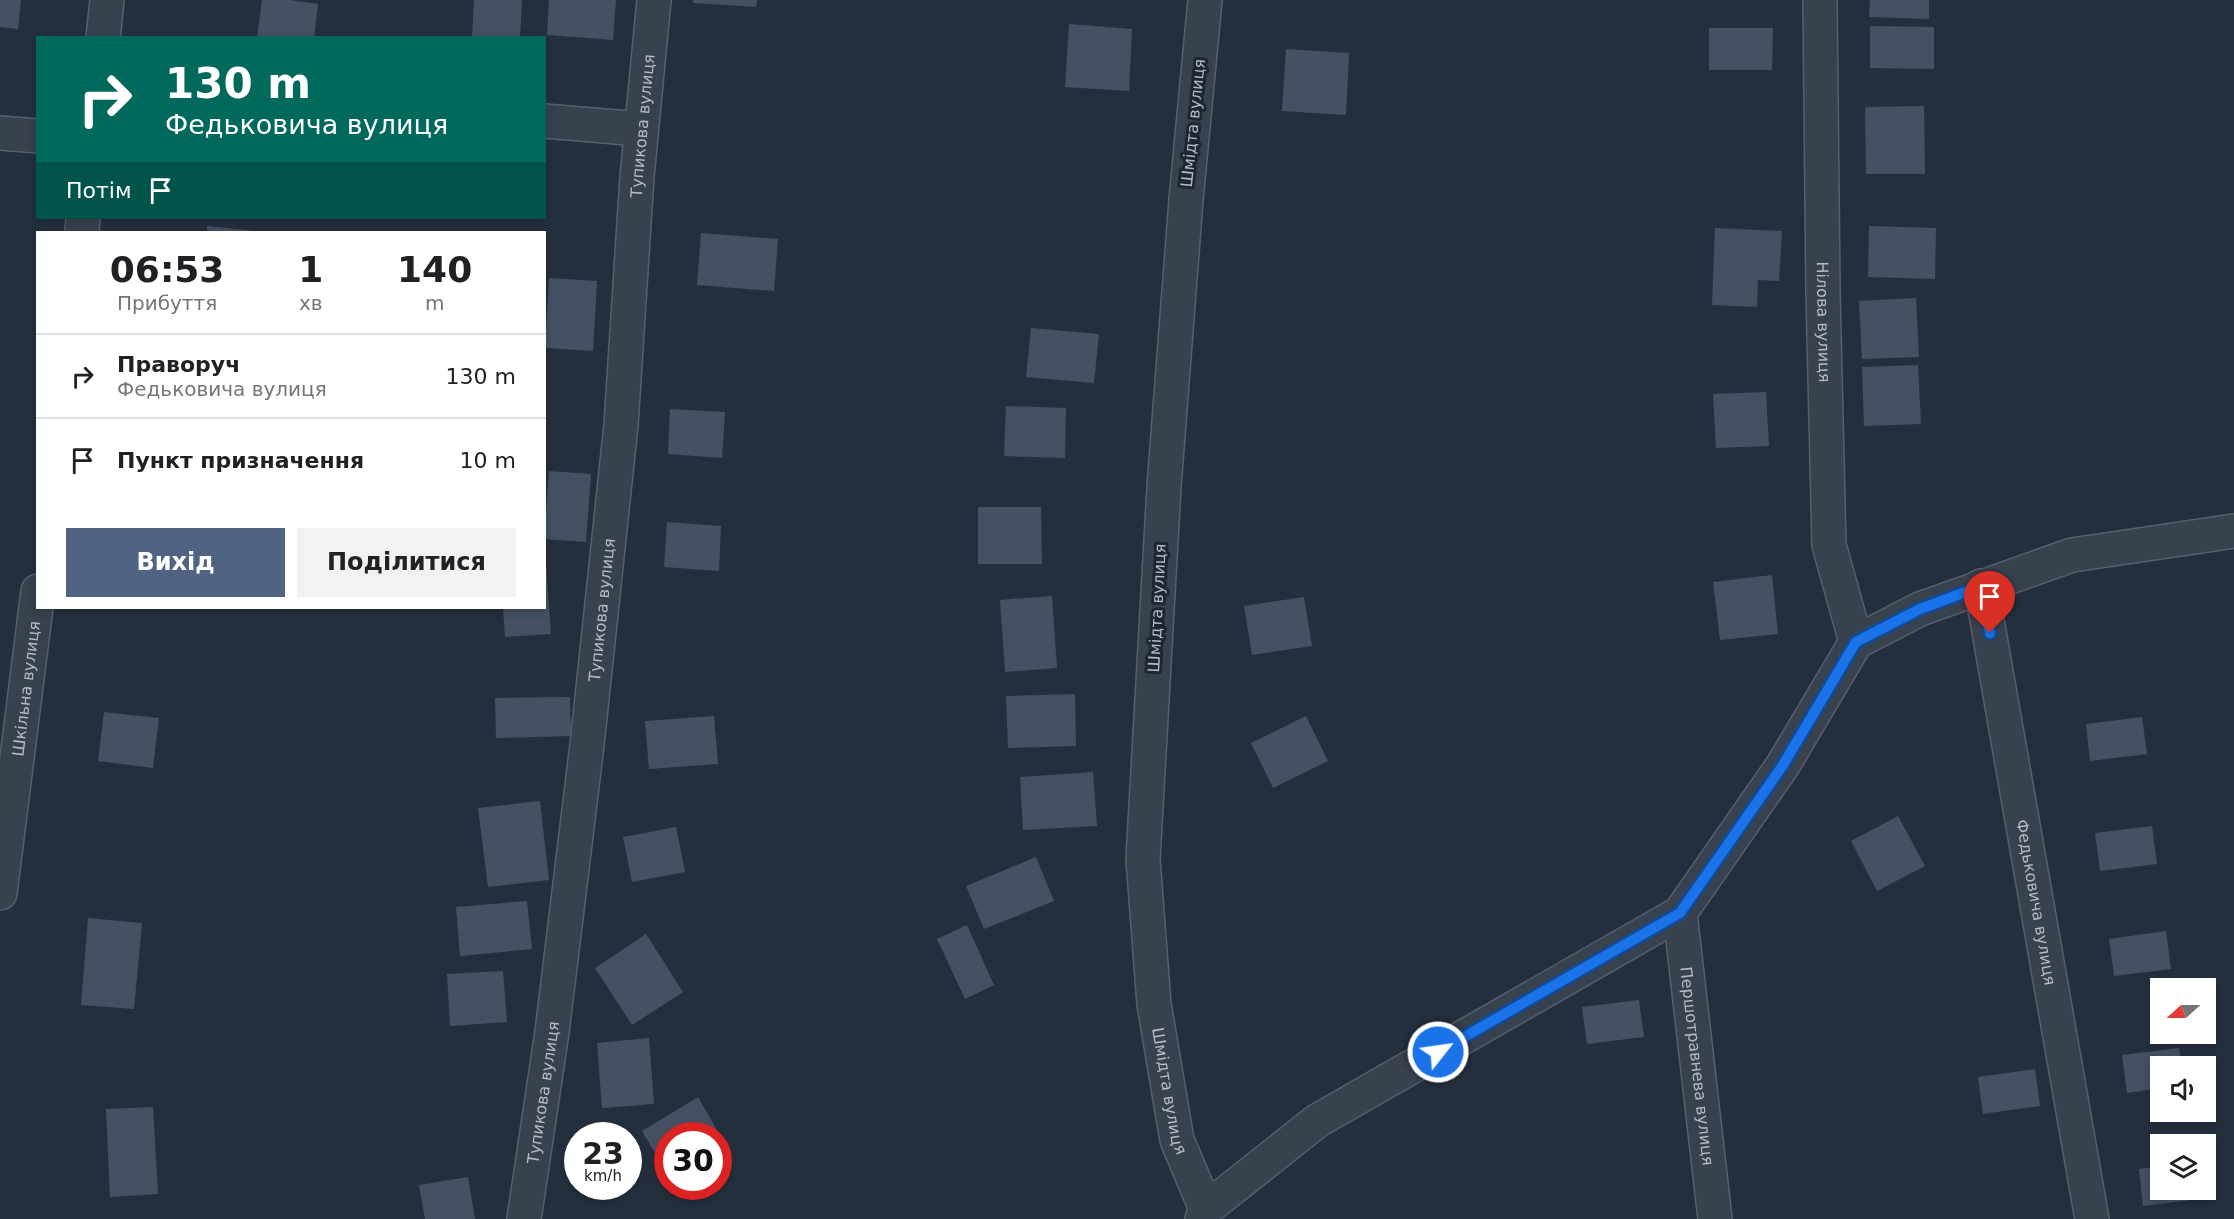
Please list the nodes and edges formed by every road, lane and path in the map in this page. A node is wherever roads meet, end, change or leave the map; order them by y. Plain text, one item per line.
1 (107, 0) edge
2 (654, 0) edge
3 (1205, 0) edge
4 (1820, 0) edge
5 (103, 36) edge
6 (546, 121) edge
7 (641, 129) junction
8 (0, 133) edge
9 (36, 136) edge
10 (2234, 531) edge
11 (1982, 586) junction
12 (36, 607) edge
13 (1856, 642) junction
14 (0, 893) edge
15 (1680, 913) junction
16 (1204, 1214) edge
17 (524, 1219) edge
18 (1715, 1219) edge
19 (2092, 1219) edge

1 - 5 street
2 - 7 street, Тупикова вулиця
3 - 16 street, Шмідта вулиця
4 - 13 street, Нілова вулиця
6 - 7 street
7 - 17 street, Тупикова вулиця
8 - 9 street
10 - 11 street
11 - 13 street
11 - 19 street, Федьковича вулиця
12 - 14 street, Шкільна вулиця
13 - 15 street
15 - 16 street
15 - 18 street, Першотравнева вулиця

